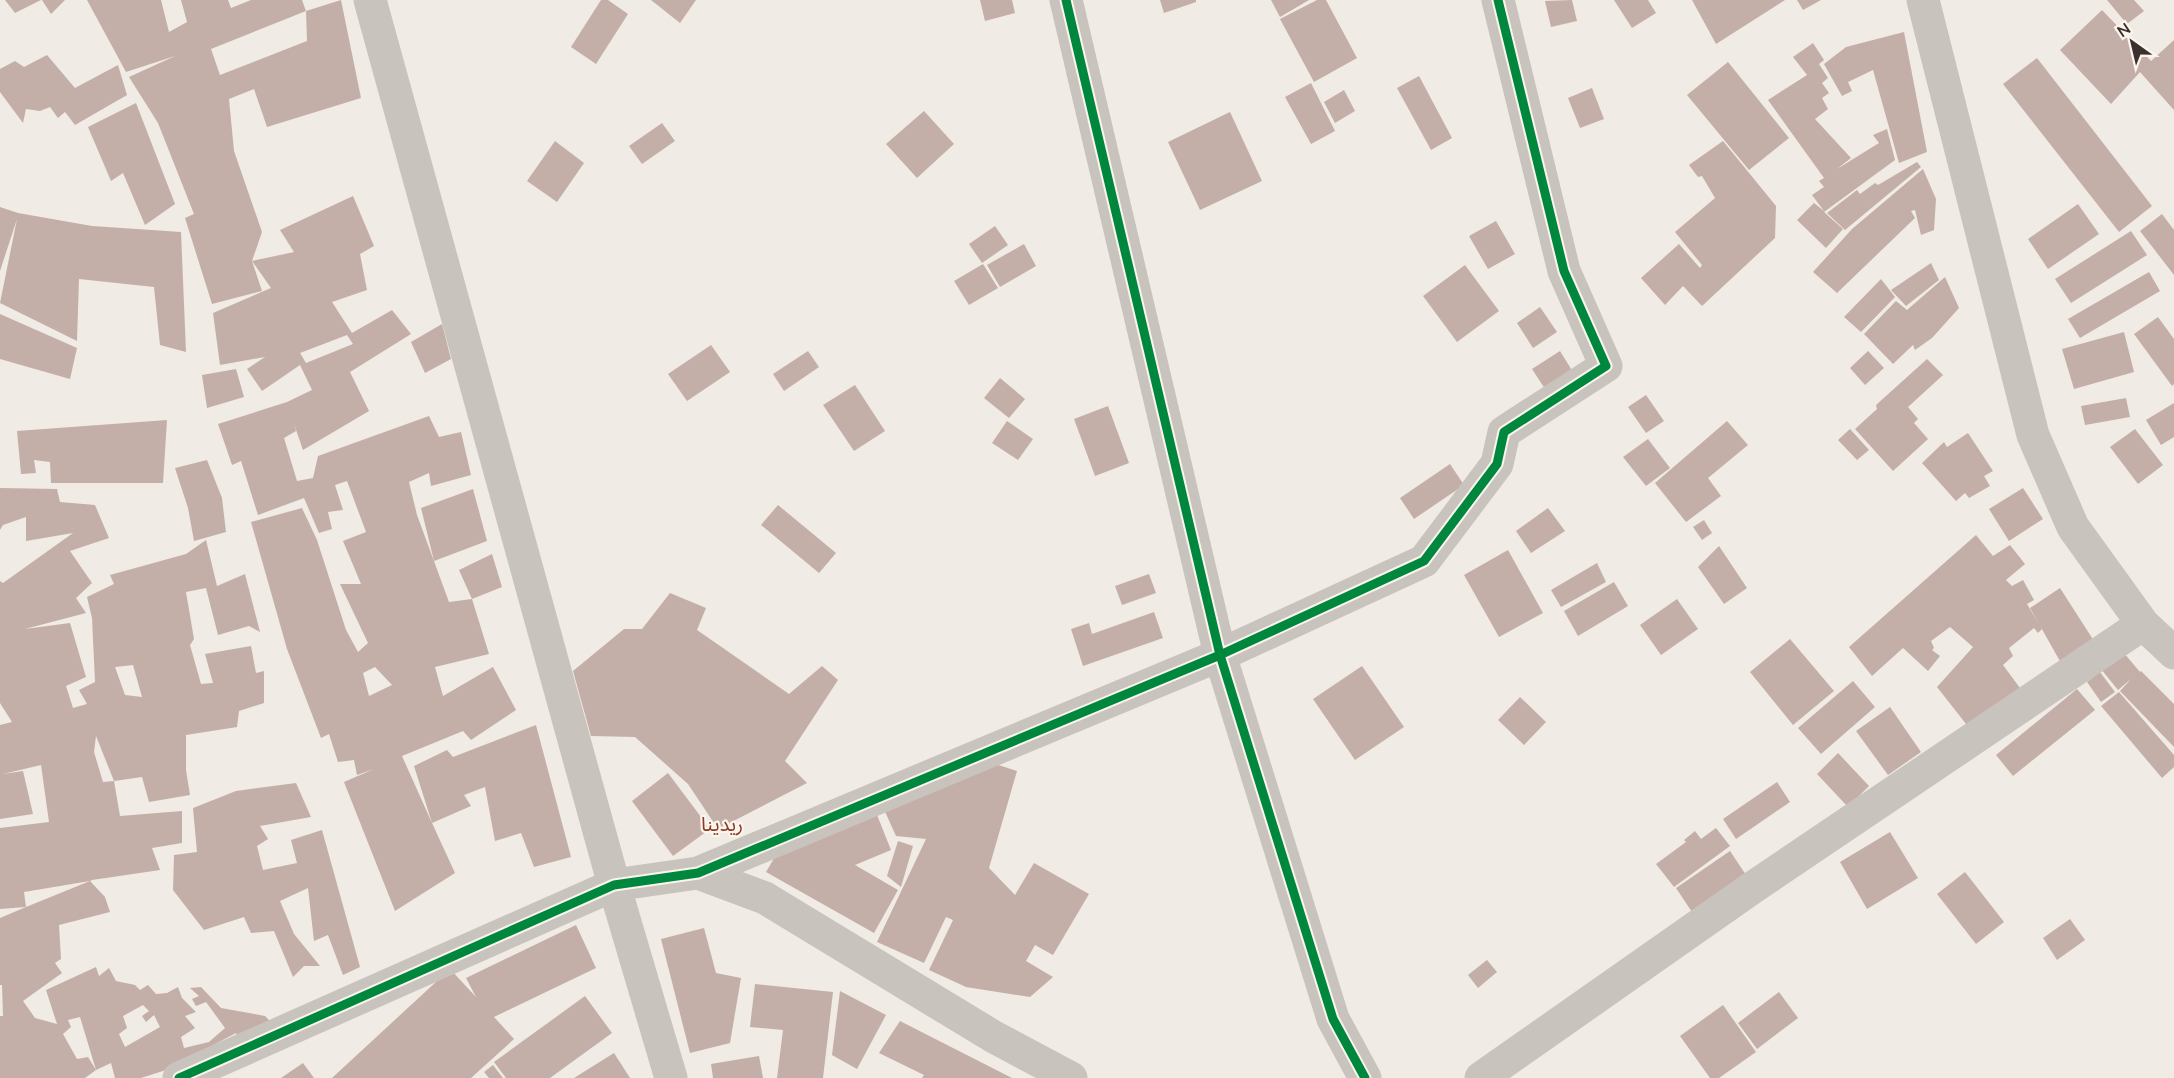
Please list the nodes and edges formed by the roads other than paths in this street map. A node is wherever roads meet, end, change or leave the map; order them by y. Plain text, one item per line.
1 (370, 0) edge
2 (1066, 0) edge
3 (1498, 0) edge
4 (1923, 0) edge
5 (2142, 624) junction
6 (2174, 653) edge
7 (1220, 655) junction
8 (698, 873) junction
9 (614, 885) junction
10 (179, 1078) edge
11 (671, 1078) edge
12 (1071, 1078) edge
13 (1365, 1078) edge
14 (1481, 1078) edge

1 - 9 street
2 - 7 street
3 - 7 street
4 - 5 street
5 - 6 street
5 - 14 street
7 - 8 street
7 - 13 street
8 - 9 street
8 - 12 street
9 - 10 street
9 - 11 street

